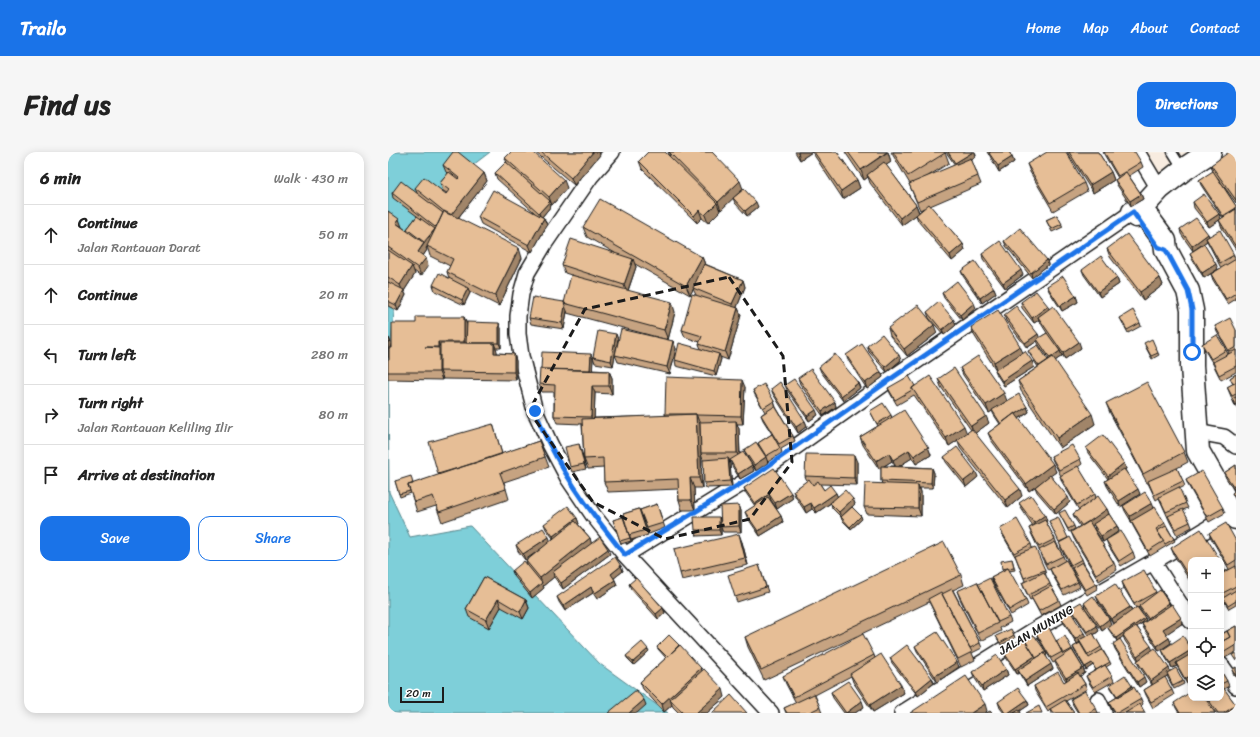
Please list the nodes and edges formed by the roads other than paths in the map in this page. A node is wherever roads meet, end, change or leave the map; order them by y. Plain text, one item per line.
1 (612, 152) edge
2 (1137, 152) edge
3 (1210, 152) edge
4 (1178, 161) edge
5 (1159, 189) junction
6 (1137, 210) junction
7 (1197, 432) junction
8 (1236, 446) edge
9 (1234, 516) edge
10 (625, 555) junction
11 (1153, 562) junction
12 (1188, 616) edge
13 (1224, 669) edge
14 (1236, 686) edge
15 (771, 713) edge
16 (902, 713) edge

1 - 10 street
2 - 5 street
3 - 4 street
4 - 5 street
5 - 6 street
6 - 7 street
6 - 10 street
7 - 8 street
7 - 9 street
9 - 11 street, JALAN MUNING
10 - 15 street
11 - 12 street
11 - 16 street, JALAN MUNING
13 - 14 street

